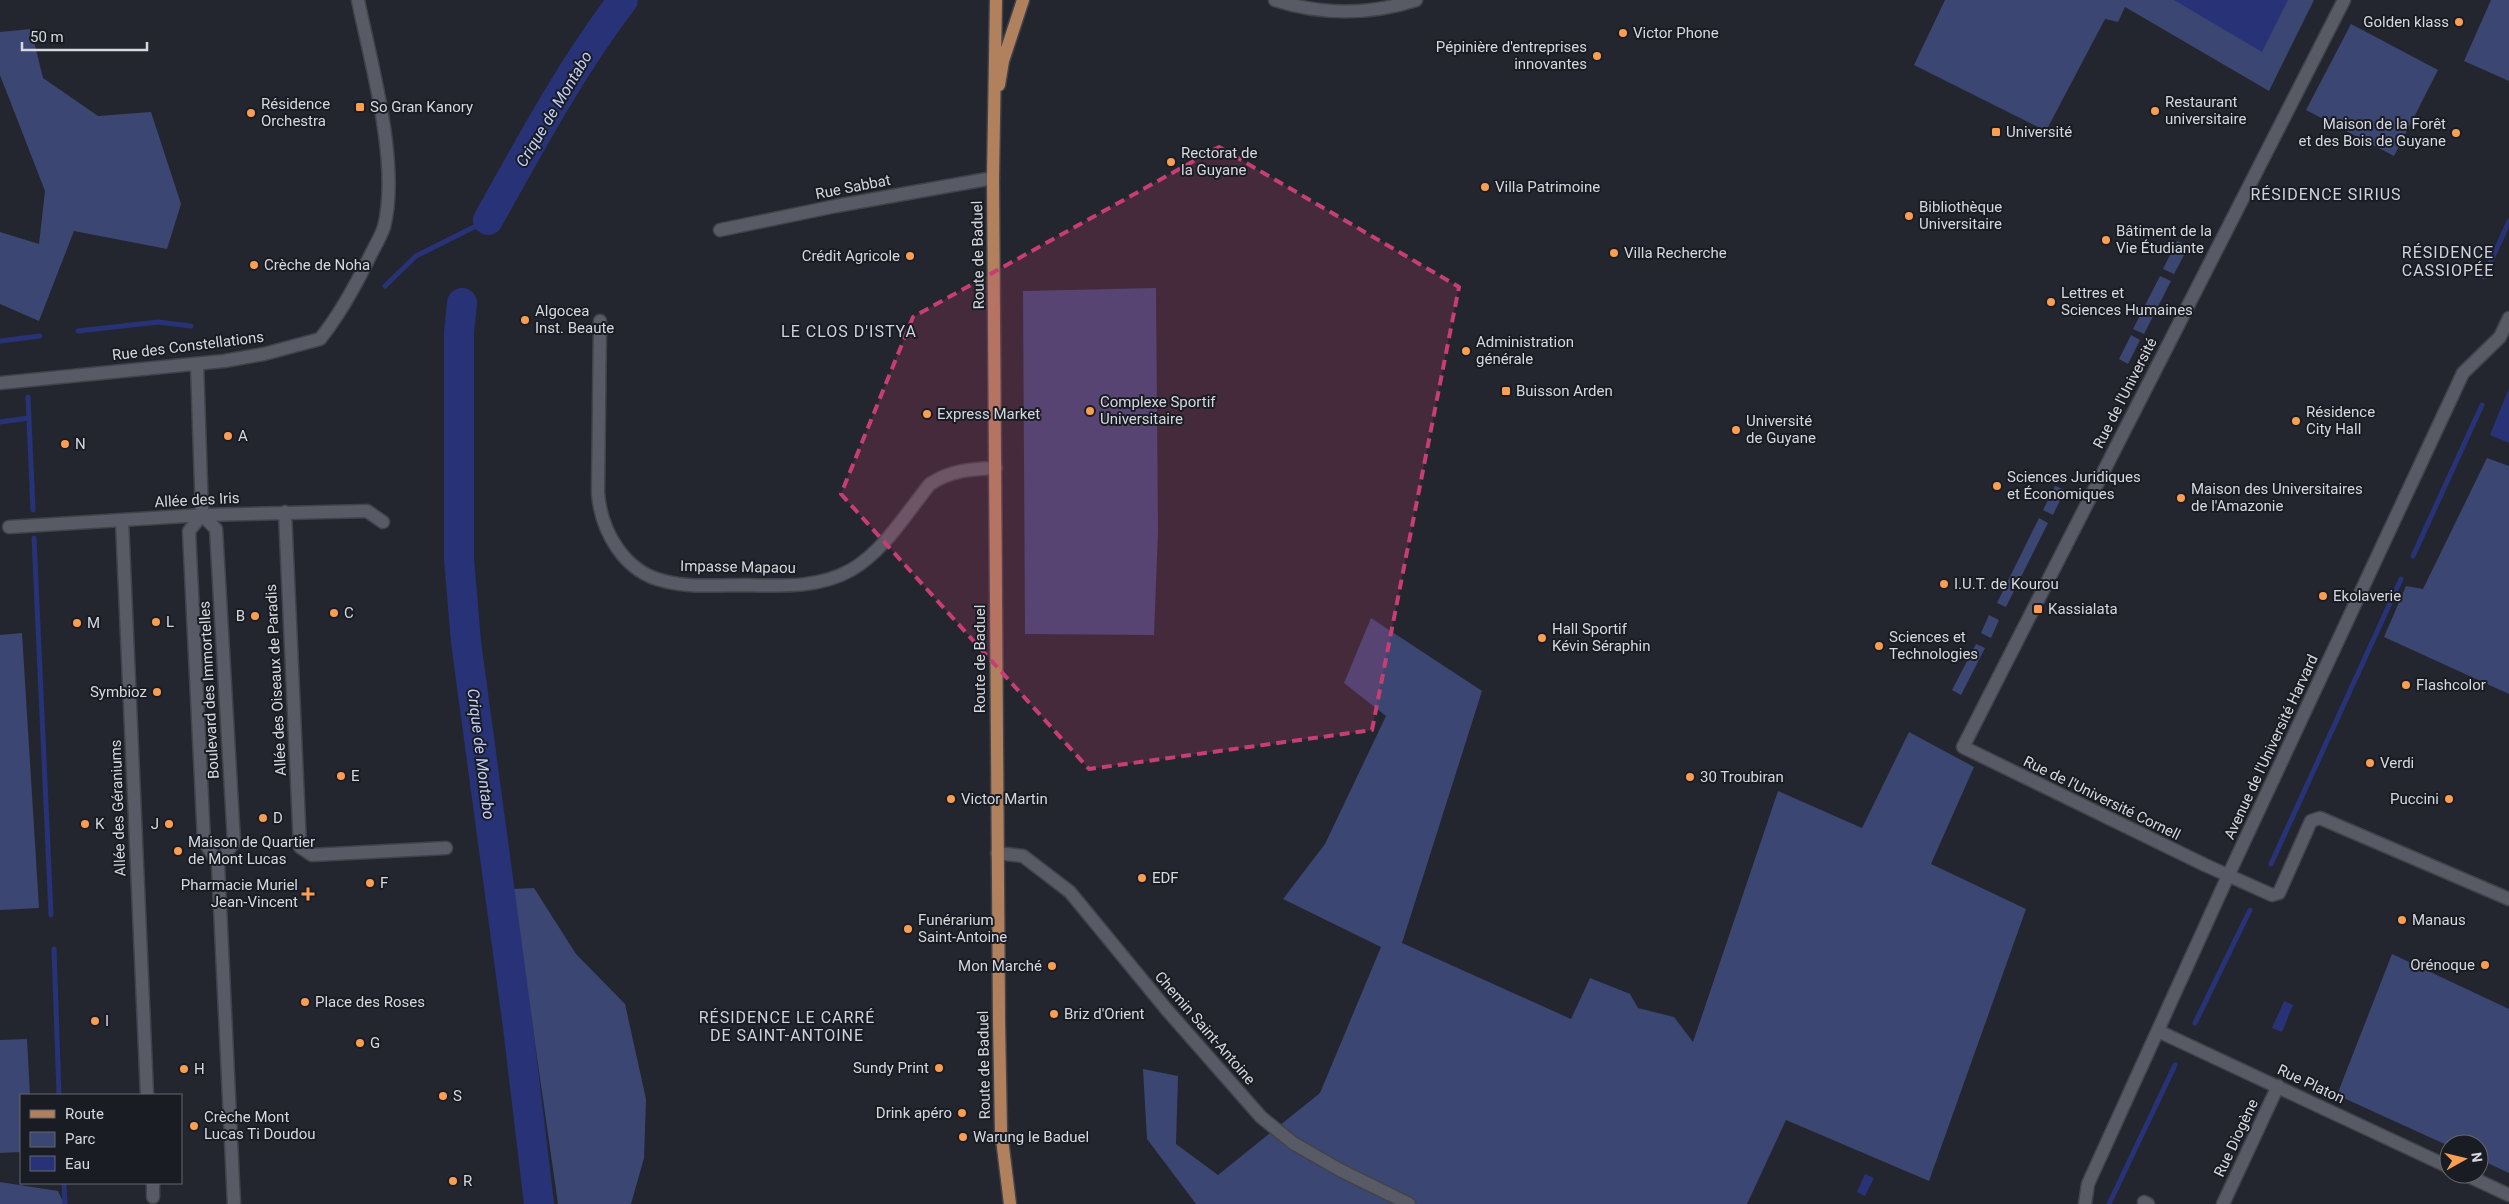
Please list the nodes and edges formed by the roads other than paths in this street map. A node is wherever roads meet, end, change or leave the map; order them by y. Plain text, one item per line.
1 (358, 0) edge
2 (996, 0) edge
3 (1023, 0) edge
4 (1275, 0) edge
5 (1416, 0) edge
6 (2344, 0) edge
7 (994, 114) junction
8 (993, 178) junction
9 (720, 230) dead end
10 (2509, 318) edge
11 (600, 321) dead end
12 (198, 364) junction
13 (0, 383) edge
14 (996, 468) junction
15 (285, 512) junction
16 (202, 515) junction
17 (122, 520) junction
18 (383, 522) dead end
19 (9, 527) dead end
20 (1963, 747) joint
21 (446, 848) dead end
22 (997, 853) junction
23 (218, 864) junction
24 (2228, 876) junction
25 (2509, 899) edge
26 (2158, 1031) junction
27 (2278, 1086) junction
28 (147, 1094) edge
29 (2439, 1162) edge
30 (152, 1184) edge
31 (2484, 1184) edge
32 (2509, 1196) edge
33 (153, 1197) dead end
34 (234, 1204) edge
35 (1010, 1204) edge
36 (1409, 1204) edge
37 (2085, 1204) edge
38 (2223, 1204) edge

1 - 12 street, Rue des Constellations
2 - 7 main road, Route de Baduel
3 - 7 main road, Route de Baduel
4 - 5 street
6 - 20 street, Rue de l'Université
7 - 8 main road, Route de Baduel
8 - 9 street, Rue Sabbat
8 - 14 main road, Route de Baduel
10 - 24 street, Avenue de l'Université Harvard
11 - 14 street, Impasse Mapaou
12 - 13 street, Rue des Constellations
12 - 16 street
14 - 22 main road, Route de Baduel
15 - 16 street, Allée des Iris
15 - 18 street, Allée des Iris
15 - 21 street, Allée des Oiseaux de Paradis
16 - 17 street, Allée des Iris
16 - 23 street, Boulevard des Immortelles
16 - 23 street, Boulevard des Immortelles
17 - 19 street, Allée des Iris
17 - 28 street, Allée des Géraniums
20 - 24 street, Rue de l'Université Cornell
22 - 35 main road, Route de Baduel
22 - 36 street, Chemin Saint-Antoine
23 - 34 street, Boulevard des Immortelles
24 - 25 street, Rue de l'Université Cornell
24 - 26 street, Avenue de l'Université Harvard
26 - 27 street, Rue Platon
26 - 37 street, Avenue de l'Université Harvard
27 - 29 street, Rue Platon
27 - 38 street, Rue Diogène
30 - 33 street
31 - 32 street

